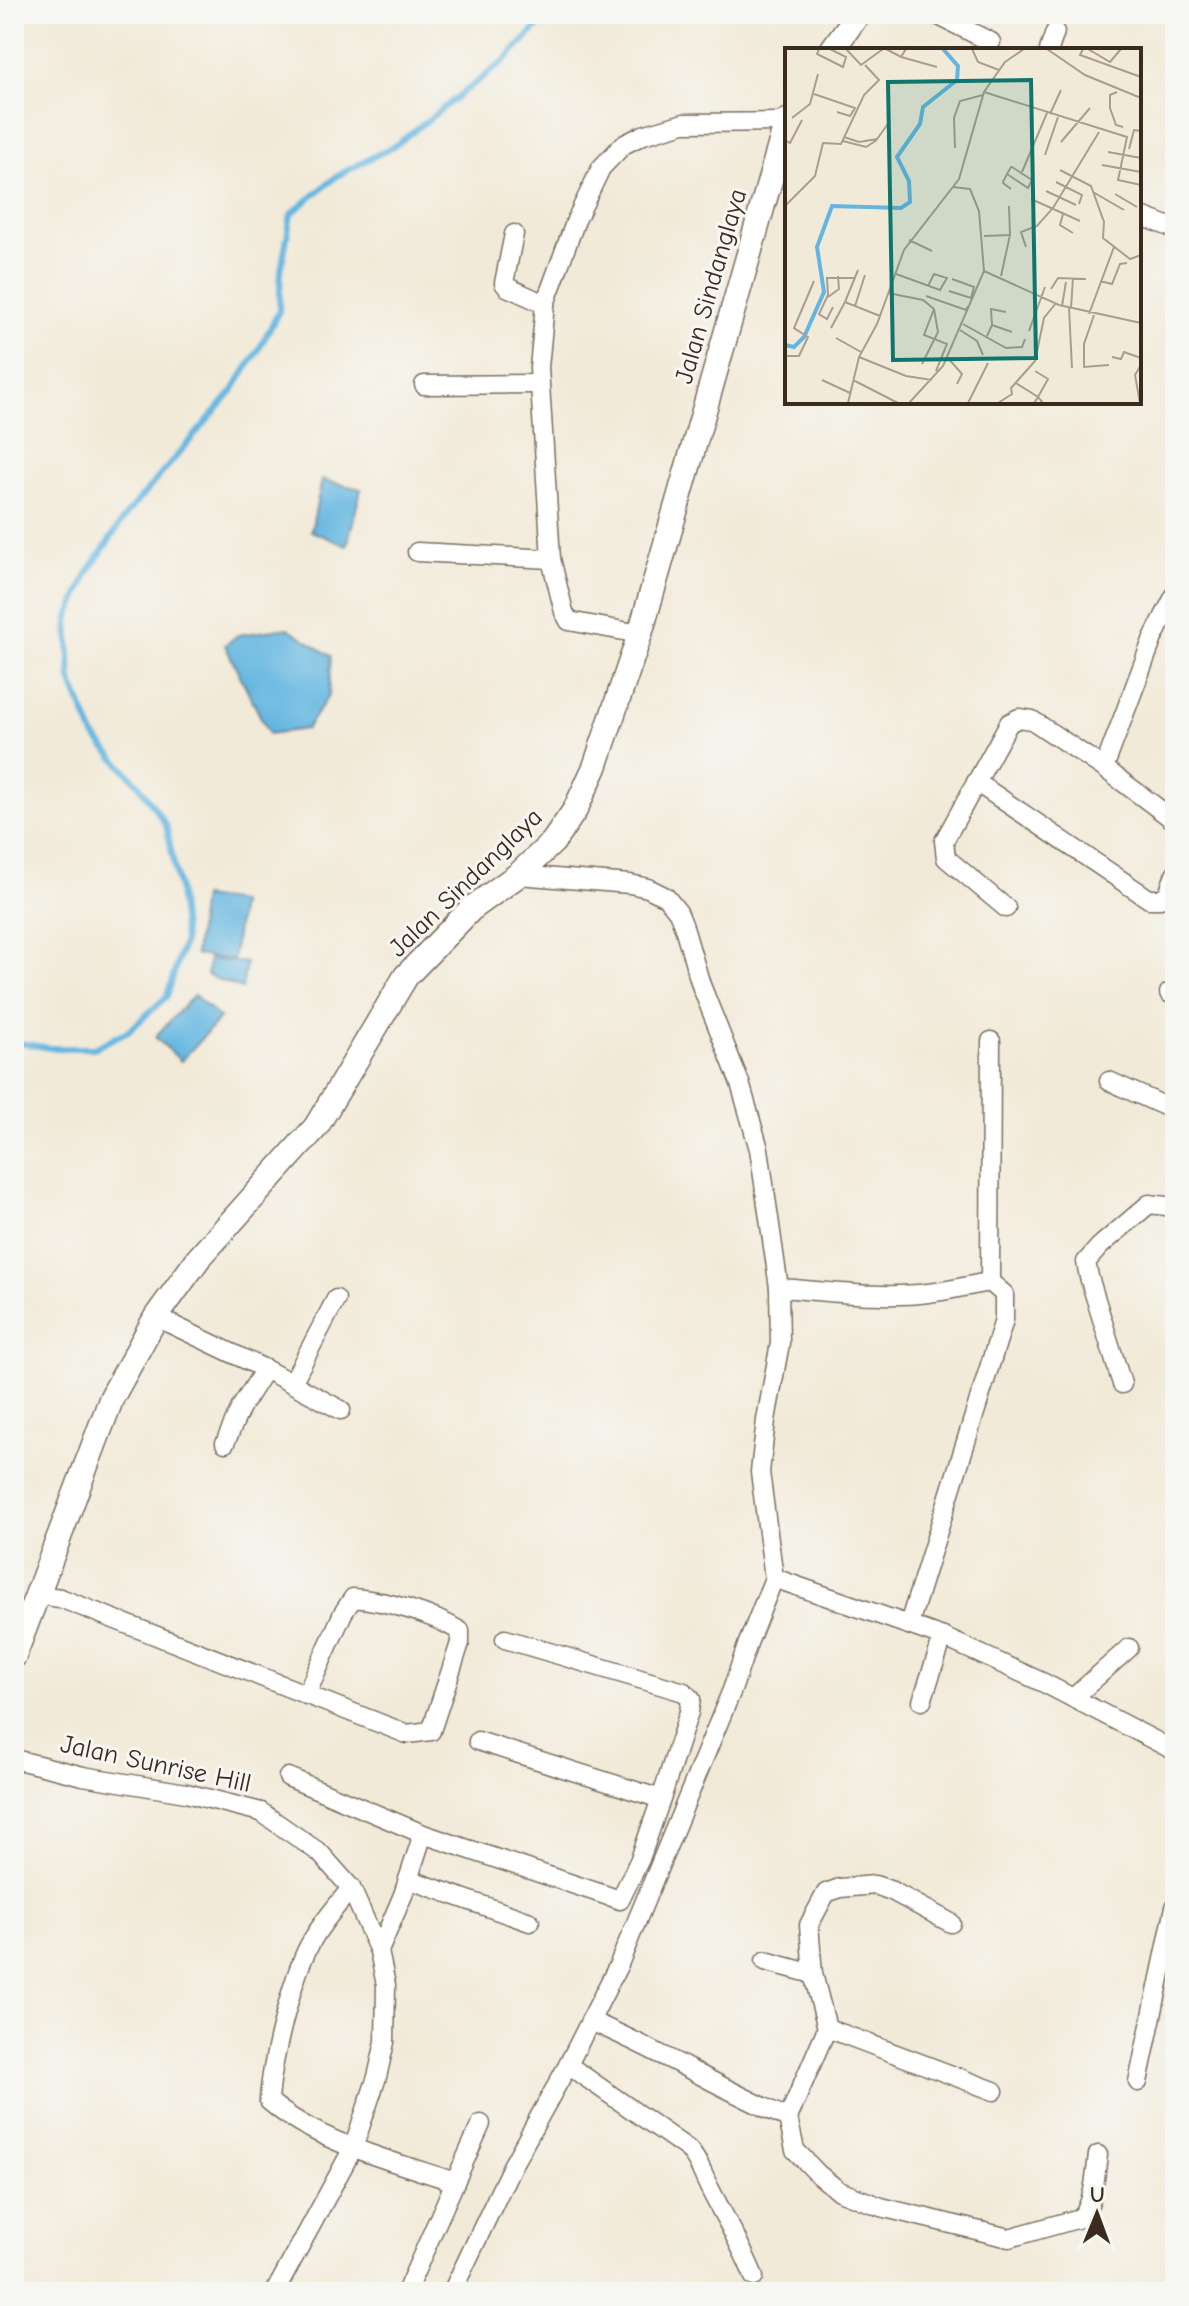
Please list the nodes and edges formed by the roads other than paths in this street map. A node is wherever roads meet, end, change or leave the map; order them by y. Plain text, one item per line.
1 (858, 14) edge
2 (935, 14) edge
3 (991, 42) dead end
4 (833, 48) edge
5 (785, 121) edge
6 (785, 128) edge
7 (1141, 216) edge
8 (1175, 229) edge
9 (514, 234) dead end
10 (545, 304) junction
11 (538, 384) junction
12 (424, 385) dead end
13 (417, 552) dead end
14 (551, 559) junction
15 (1175, 595) edge
16 (640, 634) junction
17 (1104, 768) junction
18 (976, 782) junction
19 (1175, 821) edge
20 (1175, 874) edge
21 (518, 875) junction
22 (1006, 908) dead end
23 (991, 1041) dead end
24 (1109, 1081) dead end
25 (1169, 1112) edge
26 (1175, 1207) edge
27 (990, 1282) junction
28 (779, 1288) junction
29 (336, 1299) dead end
30 (156, 1317) junction
31 (265, 1369) junction
32 (292, 1383) junction
33 (1122, 1384) dead end
34 (341, 1410) dead end
35 (225, 1443) dead end
36 (774, 1578) junction
37 (39, 1595) junction
38 (909, 1624) junction
39 (943, 1637) junction
40 (505, 1639) dead end
41 (1129, 1648) dead end
42 (14, 1656) edge
43 (306, 1695) junction
44 (1073, 1698) junction
45 (922, 1701) dead end
46 (478, 1741) dead end
47 (1175, 1751) edge
48 (14, 1759) edge
49 (288, 1777) dead end
50 (661, 1799) junction
51 (423, 1834) junction
52 (408, 1879) junction
53 (351, 1888) junction
54 (620, 1900) junction
55 (644, 1907) junction
56 (1175, 1907) edge
57 (530, 1922) dead end
58 (951, 1923) dead end
59 (379, 1951) junction
60 (765, 1961) dead end
61 (813, 1974) junction
62 (590, 2021) junction
63 (827, 2028) junction
64 (568, 2065) junction
65 (1138, 2082) dead end
66 (994, 2091) dead end
67 (788, 2118) junction
68 (481, 2124) dead end
69 (353, 2148) junction
70 (1098, 2155) dead end
71 (455, 2182) junction
72 (754, 2277) dead end
73 (454, 2291) edge
74 (275, 2292) edge
75 (406, 2292) edge

1 - 4 street
2 - 3 street
5 - 10 street
6 - 16 street, Jalan Sindanglaya
7 - 8 street
9 - 10 street
10 - 11 street
11 - 12 street
11 - 14 street
13 - 14 street
14 - 16 street
15 - 17 street
16 - 21 street, Jalan Sindanglaya
17 - 18 street
17 - 19 street
18 - 20 street
18 - 22 street
21 - 28 street
21 - 30 street, Jalan Sindanglaya
23 - 27 street
24 - 25 street
26 - 33 street
27 - 28 street
27 - 38 street
28 - 36 street
29 - 32 street
30 - 31 street
30 - 37 street, Jalan Sindanglaya
31 - 32 street
31 - 35 street
32 - 34 street
36 - 38 street
36 - 55 street
37 - 42 street, Jalan Sindanglaya
37 - 43 street
38 - 39 street
39 - 44 street
39 - 45 street
40 - 50 street
41 - 44 street
43 - 43 street
44 - 47 street
46 - 50 street
48 - 53 street, Jalan Sunrise Hill
49 - 51 street
50 - 54 street
51 - 52 street
51 - 54 street
52 - 57 street
52 - 59 street
53 - 59 street, Jalan Sunrise Hill
53 - 69 street
54 - 55 street
55 - 62 street
56 - 65 street
58 - 61 street
59 - 69 street, Jalan Sunrise Hill
60 - 61 street
61 - 63 street
62 - 64 street
62 - 67 street
63 - 66 street
63 - 67 street
64 - 72 street
64 - 73 street
67 - 70 street
68 - 71 street
69 - 71 street
69 - 74 street, Jalan Sunrise Hill
71 - 75 street

